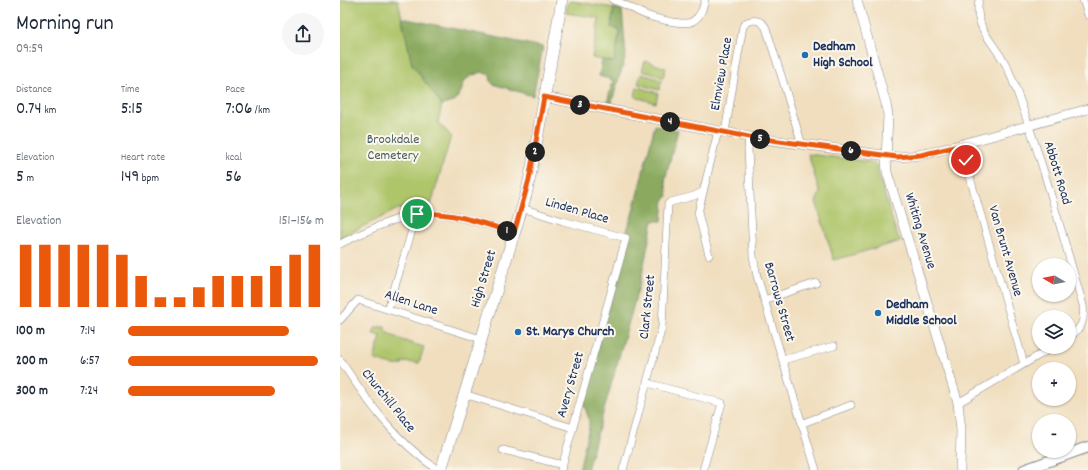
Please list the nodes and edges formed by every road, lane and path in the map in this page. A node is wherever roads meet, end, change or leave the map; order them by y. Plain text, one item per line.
1 (562, 0) edge
2 (613, 0) edge
3 (705, 0) edge
4 (857, 0) edge
5 (979, 0) edge
6 (1085, 2) edge
7 (1088, 15) edge
8 (544, 97) junction
9 (1088, 109) edge
10 (1029, 126) junction
11 (721, 132) junction
12 (749, 137) junction
13 (802, 145) junction
14 (963, 145) junction
15 (886, 156) junction
16 (702, 192) junction
17 (522, 208) junction
18 (417, 214) junction
19 (514, 233) junction
20 (626, 238) joint
21 (340, 244) edge
22 (709, 255) dead end
23 (816, 283) dead end
24 (764, 300) junction
25 (388, 309) junction
26 (340, 320) edge
27 (1076, 333) edge
28 (481, 339) junction
29 (834, 346) dead end
30 (1041, 354) edge
31 (340, 360) edge
32 (783, 360) junction
33 (1024, 364) junction
34 (647, 383) junction
35 (464, 394) junction
36 (958, 403) junction
37 (851, 405) dead end
38 (803, 423) junction
39 (573, 428) junction
40 (1088, 447) edge
41 (503, 450) dead end
42 (562, 468) edge
43 (438, 470) edge
44 (441, 470) edge
45 (623, 470) edge
46 (703, 470) edge
47 (816, 470) edge
48 (960, 470) edge
49 (1024, 470) edge

1 - 8 main road, High Street
2 - 3 street
4 - 15 street, Whiting Avenue
5 - 10 street, Abbott Road
6 - 7 street
8 - 11 street
8 - 17 main road, High Street
9 - 10 street
10 - 14 street
10 - 27 street, Abbott Road
11 - 12 street
11 - 13 street, Elmview Place
11 - 16 street, Elmview Place
12 - 13 street
12 - 24 street, Barrows Street
13 - 15 street
14 - 15 street
14 - 33 street, Van Brunt Avenue
15 - 36 street, Whiting Avenue
16 - 22 street, Elmview Place
16 - 34 street, Clark Street
17 - 19 main road, High Street
17 - 20 street, Linden Place
18 - 19 street
18 - 21 street
18 - 25 street
19 - 28 main road, High Street
20 - 39 street, Avery Street
23 - 24 street
24 - 32 street, Barrows Street
25 - 26 street, Allen Lane
25 - 28 street, Allen Lane
28 - 35 main road, High Street
29 - 32 street
30 - 33 street
31 - 43 street, Churchill Place
32 - 38 street, Barrows Street
33 - 36 street
34 - 45 street, Clark Street
34 - 46 street
35 - 39 street
35 - 44 main road, High Street
36 - 48 street, Whiting Avenue
37 - 38 street
38 - 47 street, Barrows Street
39 - 42 street, Avery Street
40 - 49 main road
41 - 42 street

